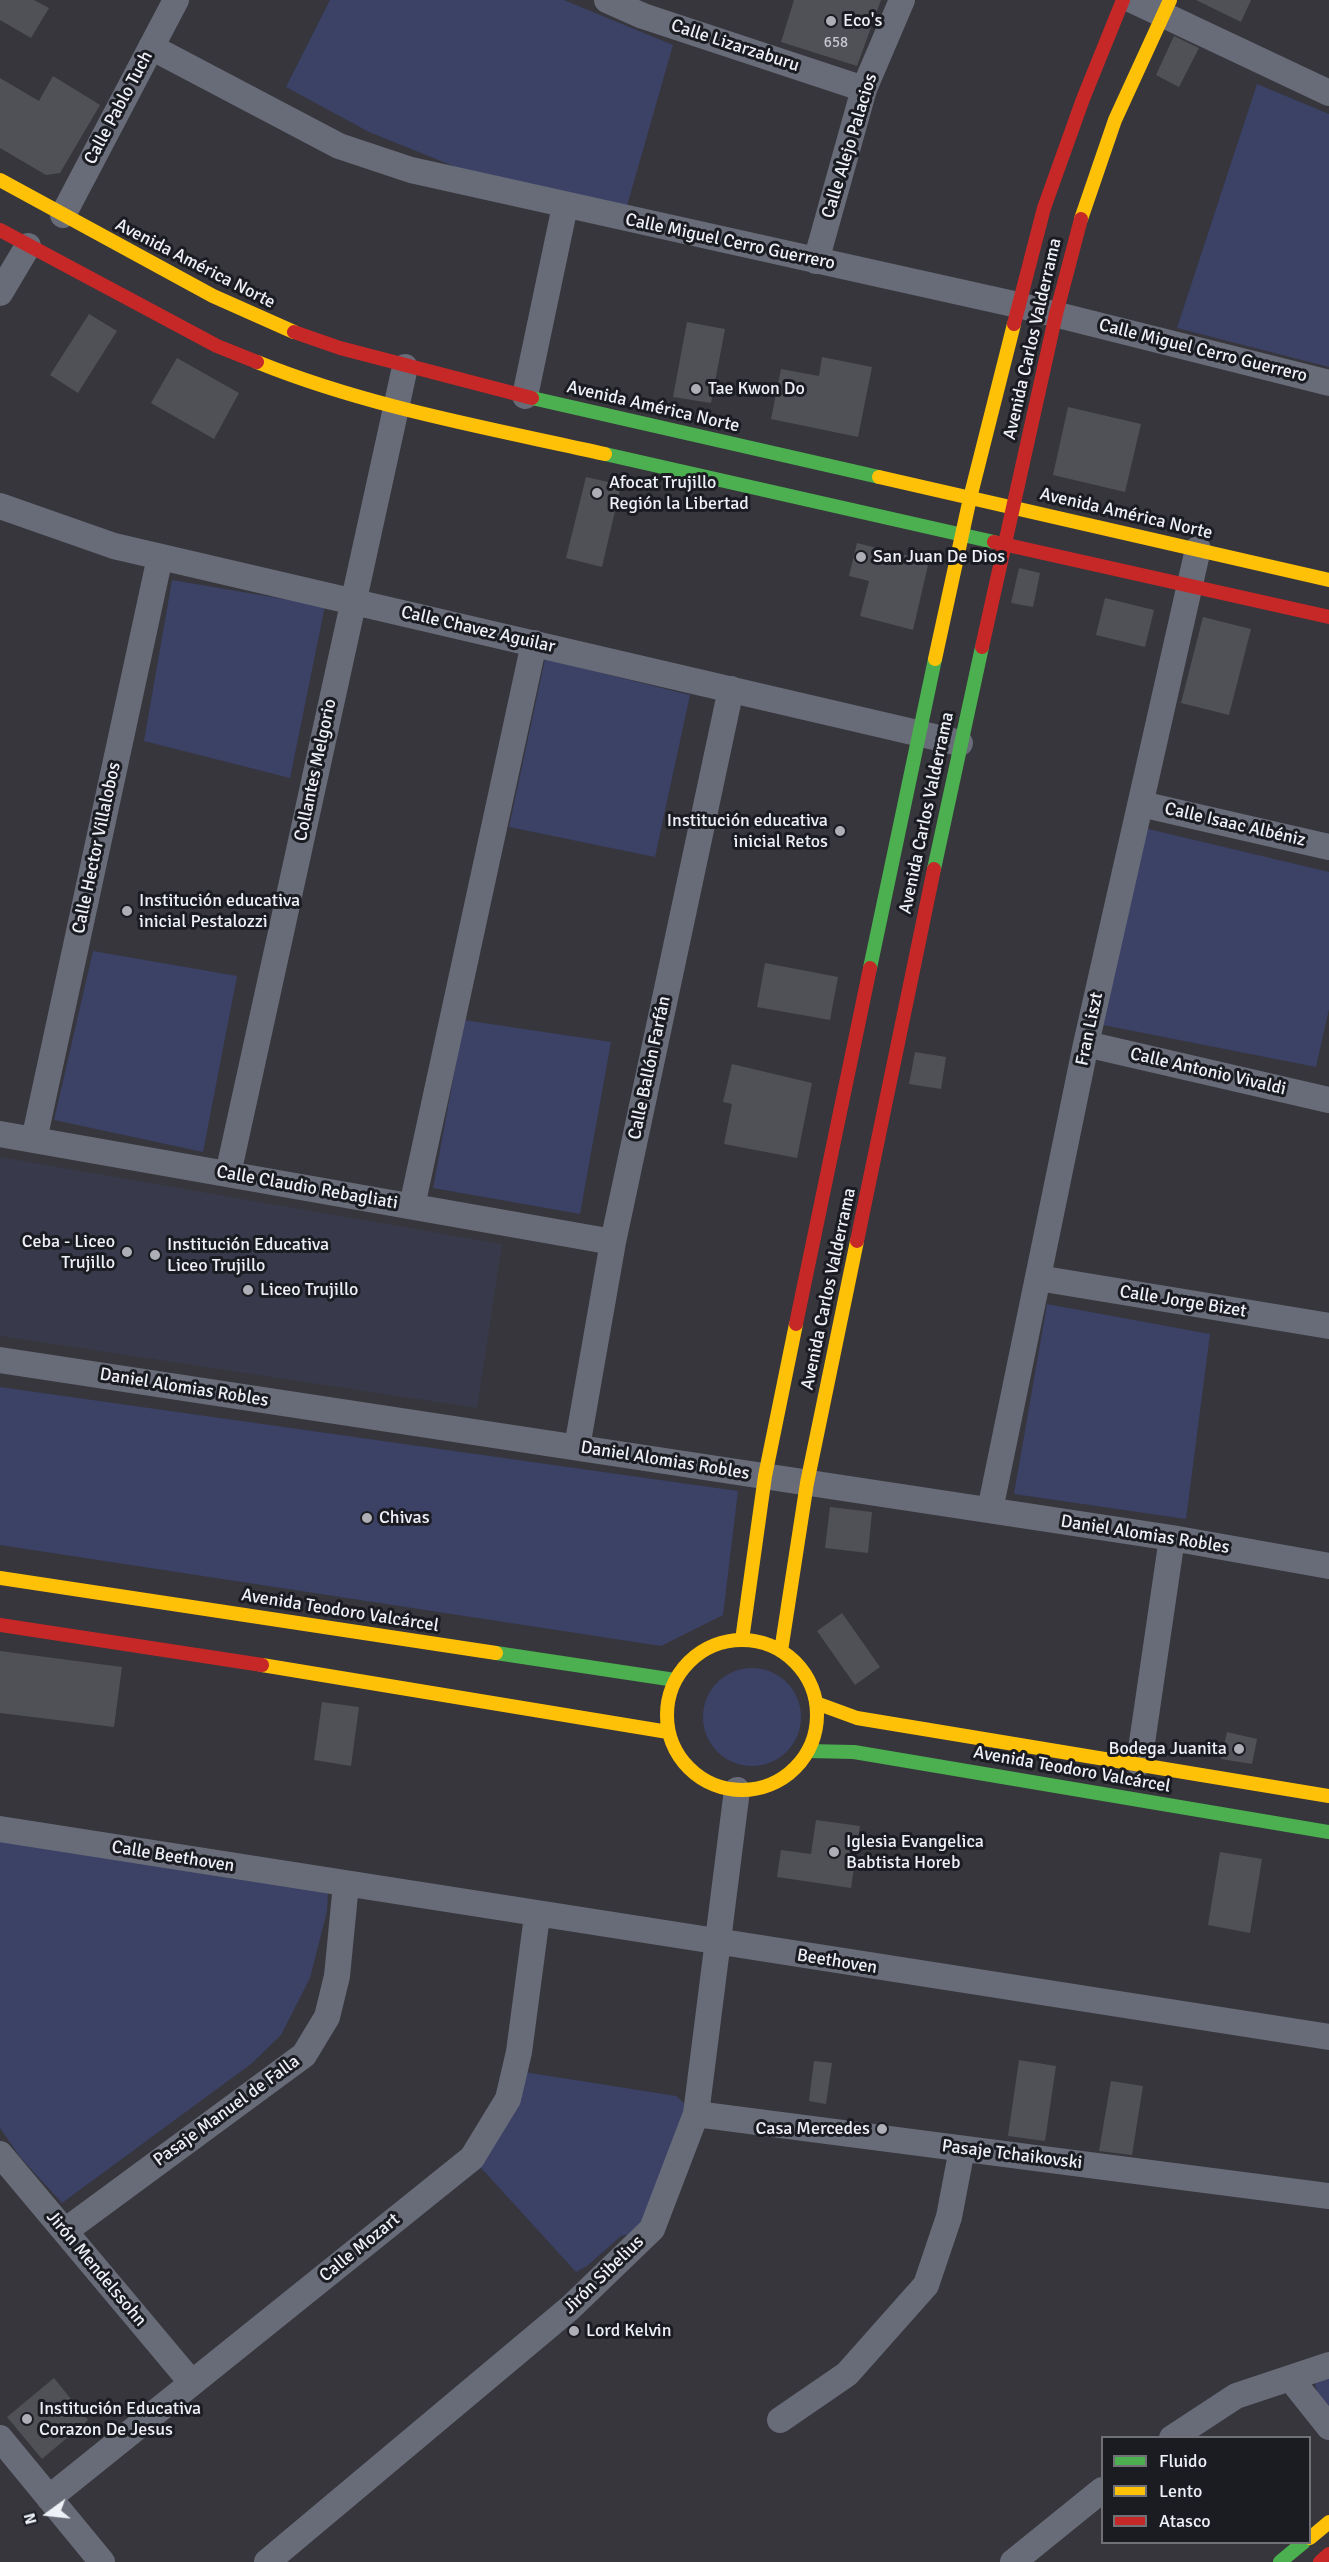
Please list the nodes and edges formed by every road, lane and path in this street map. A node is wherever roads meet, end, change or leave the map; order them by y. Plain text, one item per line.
1 (176, 0) edge
2 (607, 0) edge
3 (902, 0) edge
4 (1123, 0) edge
5 (1132, 0) edge
6 (1167, 6) edge
7 (151, 47) junction
8 (864, 88) junction
9 (1329, 93) edge
10 (0, 180) edge
11 (565, 206) junction
12 (63, 215) junction
13 (0, 230) edge
14 (28, 246) junction
15 (816, 261) junction
16 (0, 293) edge
17 (1018, 305) junction
18 (1056, 314) junction
19 (405, 367) junction
20 (1329, 383) edge
21 (525, 396) junction
22 (396, 407) junction
23 (970, 498) junction
24 (0, 506) edge
25 (1012, 507) junction
26 (962, 533) junction
27 (1005, 542) junction
28 (1198, 549) junction
29 (160, 557) junction
30 (1329, 580) edge
31 (1190, 586) junction
32 (354, 600) junction
33 (1329, 618) edge
34 (534, 643) junction
35 (731, 689) junction
36 (918, 734) junction
37 (960, 743) junction
38 (1141, 804) junction
39 (1329, 847) edge
40 (1086, 1044) junction
41 (1329, 1100) edge
42 (0, 1134) edge
43 (34, 1140) junction
44 (228, 1174) junction
45 (412, 1206) junction
46 (614, 1242) junction
47 (1038, 1278) junction
48 (1329, 1326) edge
49 (0, 1360) edge
50 (577, 1447) junction
51 (765, 1476) junction
52 (807, 1483) junction
53 (990, 1510) junction
54 (1172, 1538) junction
55 (1329, 1566) edge
56 (0, 1578) edge
57 (0, 1626) edge
58 (742, 1640) junction
59 (781, 1651) junction
60 (675, 1680) junction
61 (816, 1703) junction
62 (668, 1732) junction
63 (808, 1751) junction
64 (1139, 1763) junction
65 (737, 1790) junction
66 (1329, 1796) edge
67 (0, 1830) edge
68 (1329, 1832) edge
69 (346, 1884) junction
70 (537, 1916) junction
71 (717, 1943) junction
72 (1329, 2037) edge
73 (696, 2114) junction
74 (962, 2149) junction
75 (0, 2154) edge
76 (1329, 2196) edge
77 (64, 2231) junction
78 (1329, 2365) edge
79 (1290, 2378) junction
80 (192, 2383) junction
81 (780, 2420) dead end
82 (1329, 2427) edge
83 (1176, 2436) edge
84 (0, 2438) edge
85 (1101, 2491) edge
86 (49, 2499) junction
87 (1329, 2522) edge
88 (1311, 2537) edge
89 (1302, 2544) edge
90 (1329, 2554) edge
91 (102, 2562) edge
92 (267, 2562) edge
93 (1013, 2562) edge
94 (1280, 2562) edge
95 (1320, 2562) edge

1 - 7 street, Calle Pablo Tuch
2 - 8 street, Calle Lizarzaburu
3 - 8 street, Calle Alejo Palacios
4 - 17 main road, Avenida Carlos Valderrama
5 - 6 street
6 - 9 street
6 - 18 main road, Avenida Carlos Valderrama
7 - 11 street, Calle Miguel Cerro Guerrero
7 - 12 street, Calle Pablo Tuch
8 - 15 street, Calle Alejo Palacios
10 - 12 main road, Avenida América Norte
11 - 15 street, Calle Miguel Cerro Guerrero
11 - 21 street
12 - 19 main road, Avenida América Norte
13 - 14 main road
14 - 16 street
14 - 22 main road
15 - 17 street, Calle Miguel Cerro Guerrero
17 - 18 street, Calle Miguel Cerro Guerrero
17 - 23 main road, Avenida Carlos Valderrama
18 - 20 street, Calle Miguel Cerro Guerrero
18 - 25 main road, Avenida Carlos Valderrama
19 - 21 main road, Avenida América Norte
19 - 22 street, Collantes Melgorio
21 - 23 main road, Avenida América Norte
22 - 26 main road
22 - 32 street, Collantes Melgorio
23 - 25 main road, Avenida América Norte
23 - 26 main road, Avenida Carlos Valderrama
24 - 29 street, Calle Chavez Aguilar
25 - 27 main road, Avenida Carlos Valderrama
25 - 28 main road, Avenida América Norte
26 - 27 main road
26 - 36 main road, Avenida Carlos Valderrama
27 - 31 main road
27 - 37 main road, Avenida Carlos Valderrama
28 - 30 main road, Avenida América Norte
28 - 31 street, Fran Liszt
29 - 32 street, Calle Chavez Aguilar
29 - 43 street, Calle Hector Villalobos
31 - 33 main road
31 - 38 street, Fran Liszt
32 - 34 street, Calle Chavez Aguilar
32 - 44 street, Collantes Melgorio
34 - 35 street, Calle Chavez Aguilar
34 - 45 street
35 - 36 street, Calle Chavez Aguilar
35 - 46 street, Calle Ballón Farfán
36 - 37 street, Calle Chavez Aguilar
36 - 51 main road, Avenida Carlos Valderrama
37 - 52 main road, Avenida Carlos Valderrama
38 - 39 street, Calle Isaac Albéniz
38 - 40 street, Fran Liszt
40 - 41 street, Calle Antonio Vivaldi
40 - 47 street, Fran Liszt
42 - 43 street, Calle Claudio Rebagliati
43 - 44 street, Calle Claudio Rebagliati
44 - 45 street, Calle Claudio Rebagliati
45 - 46 street, Calle Claudio Rebagliati
46 - 50 street, Calle Ballón Farfán
47 - 48 street, Calle Jorge Bizet
47 - 53 street, Fran Liszt
49 - 50 street, Daniel Alomias Robles
50 - 51 street, Daniel Alomias Robles
51 - 52 street, Daniel Alomias Robles
51 - 58 main road, Avenida Carlos Valderrama
52 - 53 street, Daniel Alomias Robles
52 - 59 main road, Avenida Carlos Valderrama
53 - 54 street, Daniel Alomias Robles
54 - 55 street, Daniel Alomias Robles
54 - 64 street
56 - 60 main road, Avenida Teodoro Valcárcel
57 - 62 main road
58 - 59 main road
58 - 60 main road
59 - 61 main road
60 - 62 main road
61 - 63 main road
61 - 64 main road, Avenida Teodoro Valcárcel
62 - 65 main road
63 - 65 main road
63 - 68 main road, Avenida Teodoro Valcárcel
64 - 66 main road, Avenida Teodoro Valcárcel
65 - 71 street, Jirón Sibelius
67 - 69 street, Calle Beethoven
69 - 70 street, Beethoven
69 - 77 street, Pasaje Manuel de Falla
70 - 71 street, Beethoven
70 - 80 street, Calle Mozart
71 - 72 street, Beethoven
71 - 73 street, Jirón Sibelius
73 - 74 street, Pasaje Tchaikovski
73 - 92 street, Jirón Sibelius
74 - 76 street, Pasaje Tchaikovski
74 - 81 street
75 - 77 street, Jirón Mendelssohn
77 - 80 street, Jirón Mendelssohn
78 - 79 street
79 - 82 street
79 - 83 street
80 - 86 street, Calle Mozart
84 - 86 street
85 - 93 street
86 - 91 street
87 - 88 main road
89 - 94 main road
90 - 95 main road

